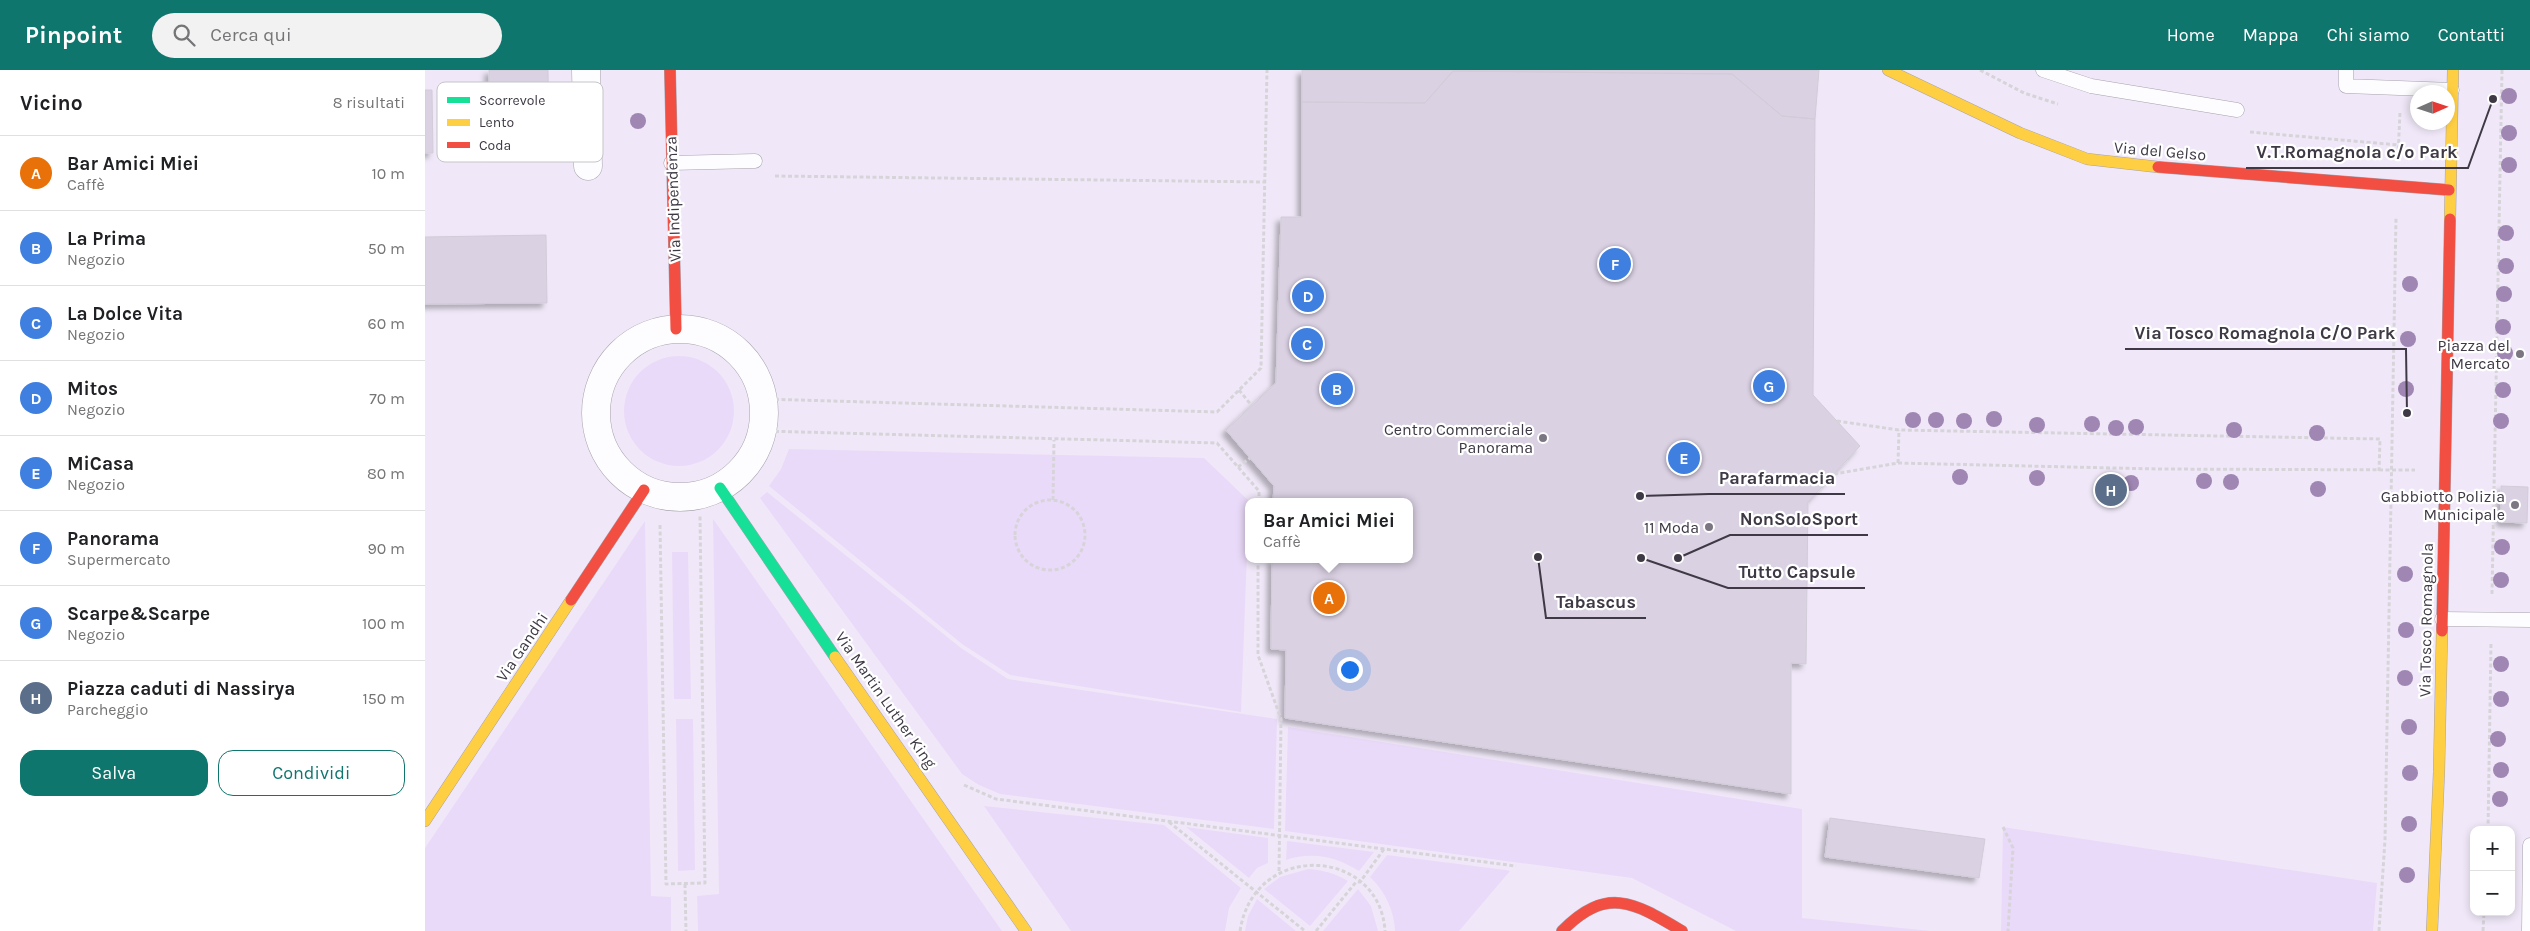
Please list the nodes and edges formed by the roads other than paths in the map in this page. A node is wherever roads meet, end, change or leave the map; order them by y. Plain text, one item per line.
1 (670, 70) edge
2 (1888, 70) edge
3 (2043, 70) edge
4 (2346, 70) edge
5 (2453, 70) edge
6 (2452, 85) edge
7 (2410, 88) edge
8 (2237, 110) dead end
9 (2451, 130) edge
10 (755, 161) dead end
11 (588, 162) edge
12 (671, 163) junction
13 (588, 166) dead end
14 (2449, 190) junction
15 (676, 329) junction
16 (710, 491) junction
17 (652, 493) junction
18 (2443, 619) junction
19 (2530, 620) edge
20 (425, 821) edge
21 (2530, 845) edge
22 (1026, 931) edge
23 (1562, 931) edge
24 (1682, 931) edge
25 (2432, 931) edge
26 (2529, 931) edge

1 - 12 street, Via Indipendenza
2 - 14 street, Via del Gelso
3 - 8 lane
4 - 7 lane
5 - 6 street, Via Tosco Romagnola
9 - 14 street, Via Tosco Romagnola
10 - 12 lane
11 - 13 street
12 - 15 street, Via Indipendenza
14 - 18 street, Via Tosco Romagnola
15 - 16 street
15 - 17 street
16 - 17 street
16 - 22 street, Via Martin Luther King
17 - 20 street, Via Gandhi
18 - 19 lane
18 - 25 street, Via Tosco Romagnola
21 - 26 lane
23 - 24 street

